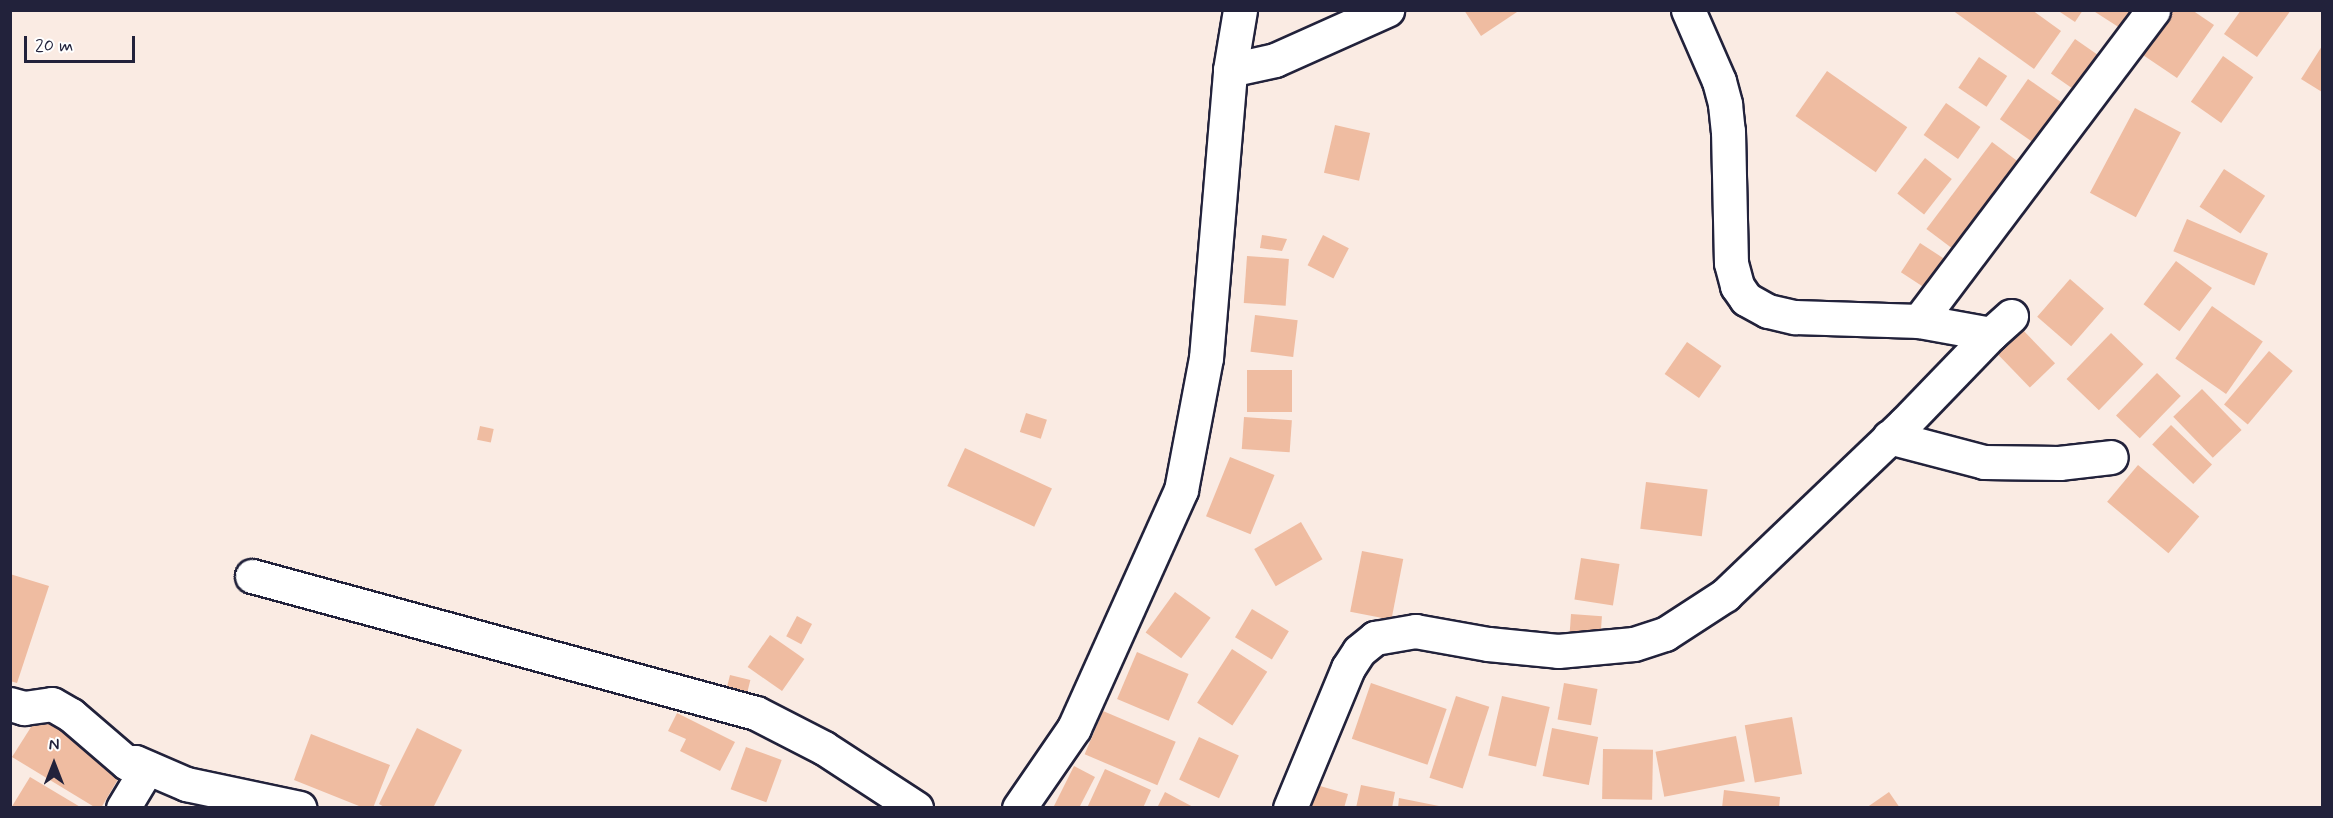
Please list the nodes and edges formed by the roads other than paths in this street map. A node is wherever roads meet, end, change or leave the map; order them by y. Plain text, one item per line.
1 (1240, 10) edge
2 (1387, 10) edge
3 (1688, 10) edge
4 (2153, 10) edge
5 (1230, 70) junction
6 (1919, 321) junction
7 (1889, 437) junction
8 (2111, 457) dead end
9 (252, 576) dead end
10 (10, 704) edge
11 (147, 768) junction
12 (123, 807) edge
13 (300, 807) edge
14 (916, 807) edge
15 (1020, 807) edge
16 (1290, 807) edge

1 - 5 street
2 - 5 street
3 - 6 street
4 - 6 street
5 - 15 street
6 - 7 street
7 - 8 street
7 - 16 street
9 - 14 street
10 - 11 street
11 - 12 street
11 - 13 street

